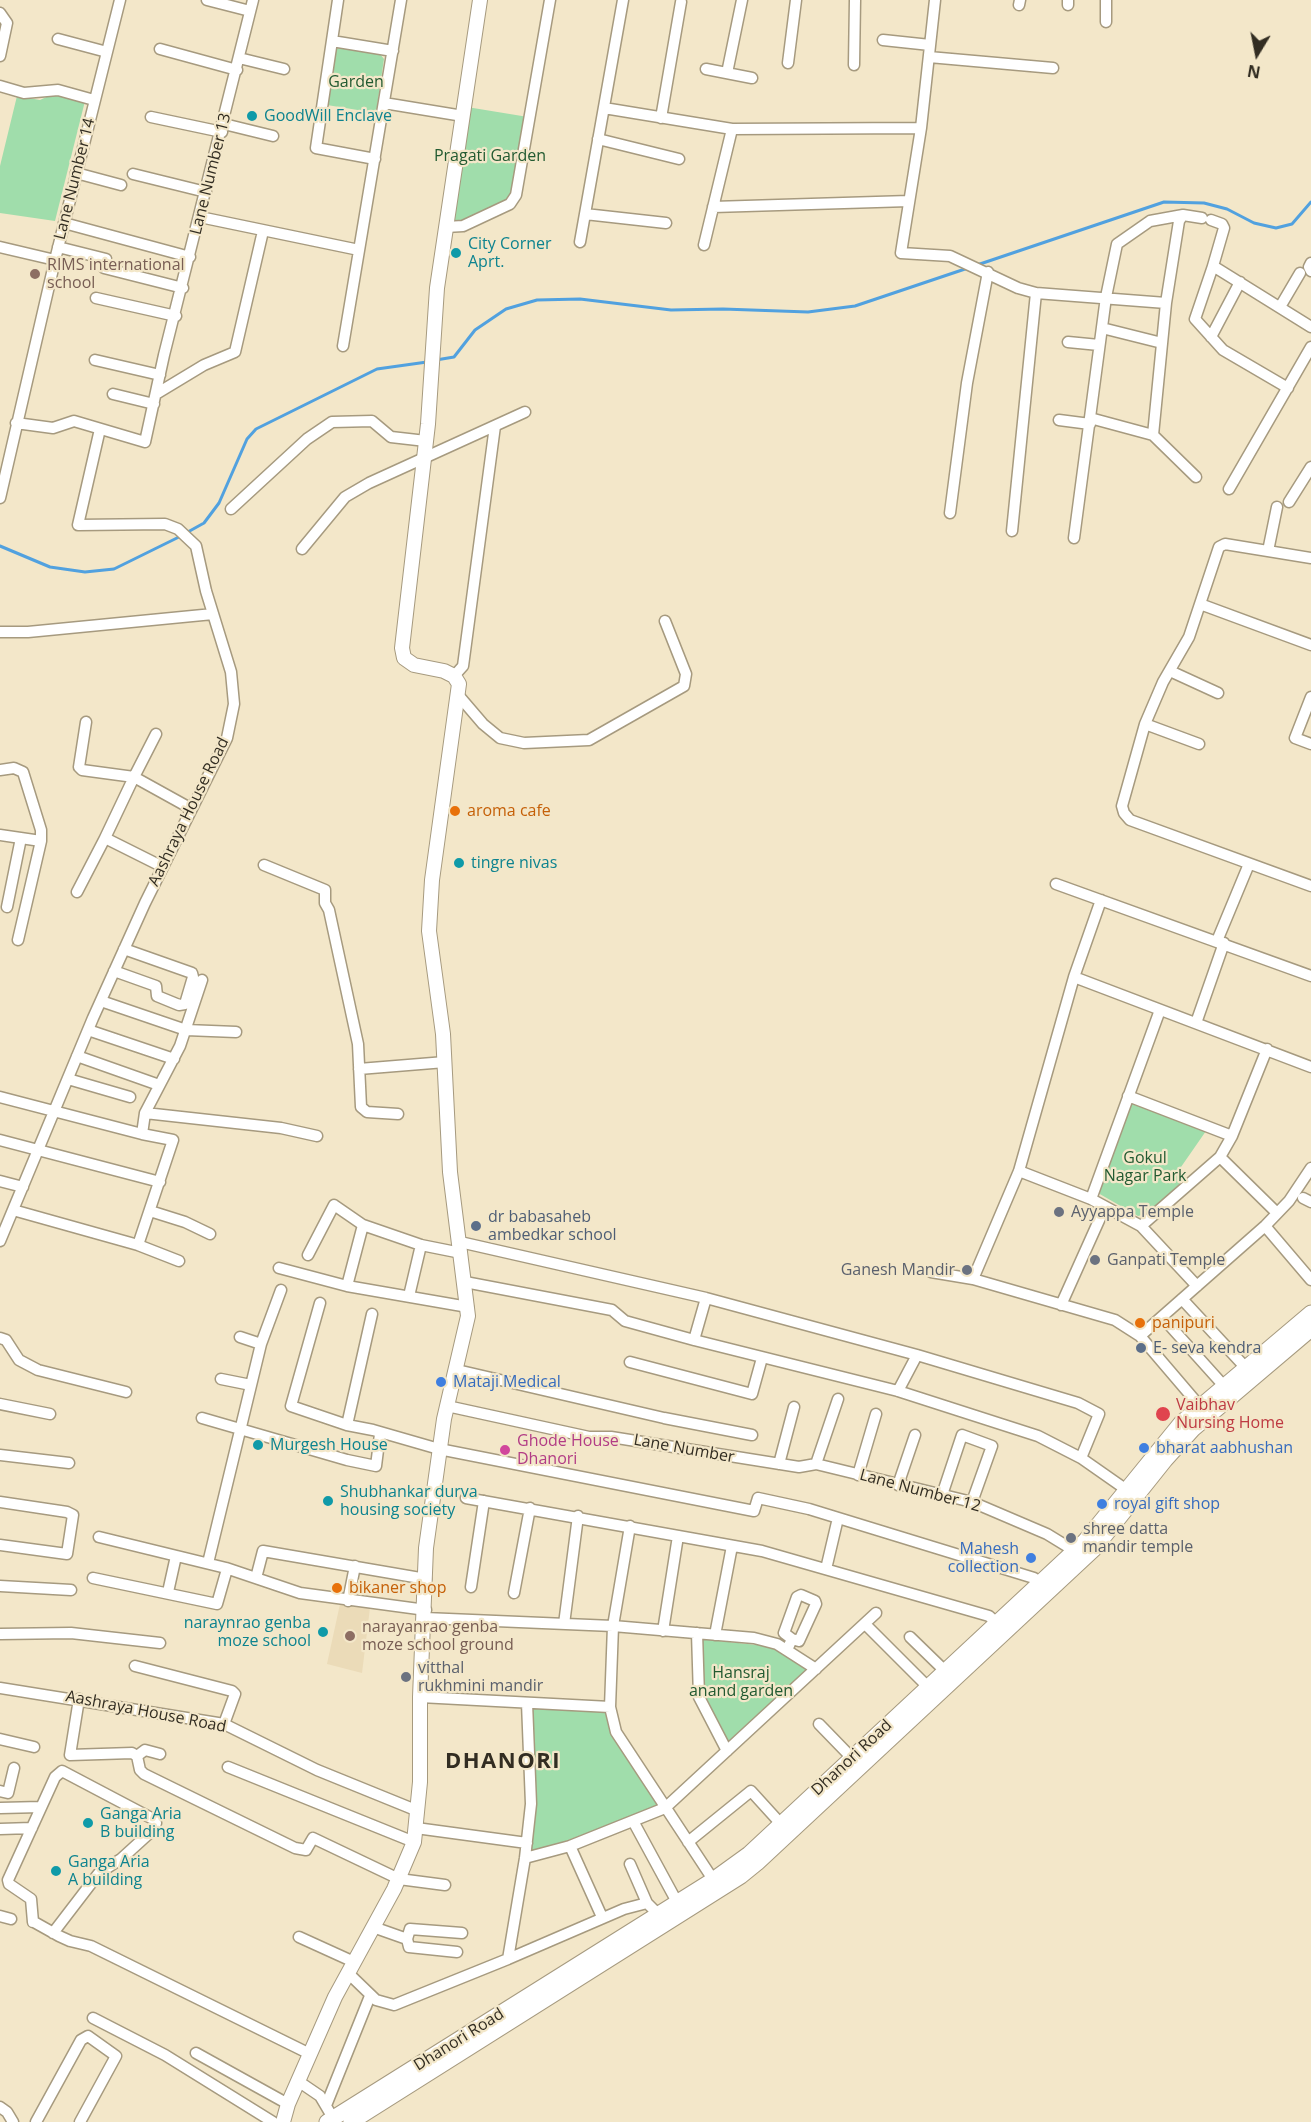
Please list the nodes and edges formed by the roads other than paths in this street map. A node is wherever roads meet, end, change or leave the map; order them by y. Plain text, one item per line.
1 (120, 0) edge
2 (207, 0) edge
3 (338, 0) edge
4 (401, 0) edge
5 (480, 0) edge
6 (550, 0) edge
7 (623, 0) edge
8 (742, 0) edge
9 (796, 0) edge
10 (855, 0) edge
11 (935, 0) edge
12 (1107, 0) edge
13 (681, 2) dead end
14 (252, 6) edge
15 (0, 13) edge
16 (1106, 22) dead end
17 (58, 39) dead end
18 (883, 40) dead end
19 (332, 42) junction
20 (930, 45) junction
21 (160, 49) dead end
22 (393, 51) junction
23 (107, 52) junction
24 (0, 56) edge
25 (929, 57) junction
26 (239, 58) junction
27 (788, 63) dead end
28 (854, 65) dead end
29 (1053, 68) dead end
30 (284, 69) dead end
31 (706, 69) dead end
32 (237, 70) junction
33 (727, 73) junction
34 (752, 78) dead end
35 (0, 86) edge
36 (94, 100) junction
37 (384, 103) junction
38 (603, 108) junction
39 (463, 116) junction
40 (151, 117) dead end
41 (661, 118) junction
42 (223, 128) junction
43 (921, 128) junction
44 (732, 129) junction
45 (273, 136) dead end
46 (598, 139) junction
47 (375, 159) junction
48 (679, 159) dead end
49 (76, 173) junction
50 (133, 174) dead end
51 (121, 185) dead end
52 (206, 192) junction
53 (909, 201) junction
54 (713, 207) junction
55 (585, 214) junction
56 (1183, 215) junction
57 (200, 217) junction
58 (64, 223) junction
59 (666, 223) dead end
60 (446, 227) junction
61 (263, 231) junction
62 (580, 242) dead end
63 (704, 245) dead end
64 (0, 247) edge
65 (58, 247) junction
66 (359, 250) junction
67 (190, 257) junction
68 (55, 260) junction
69 (1311, 262) edge
70 (1213, 266) junction
71 (987, 271) junction
72 (1305, 272) edge
73 (1240, 282) junction
74 (183, 288) junction
75 (1036, 293) junction
76 (1106, 297) junction
77 (96, 298) dead end
78 (1166, 303) junction
79 (1280, 307) junction
80 (176, 316) junction
81 (1311, 327) edge
82 (1102, 328) junction
83 (1211, 337) junction
84 (1068, 342) dead end
85 (1162, 343) junction
86 (1100, 345) junction
87 (343, 346) dead end
88 (1311, 347) edge
89 (95, 360) dead end
90 (160, 375) junction
91 (1288, 388) junction
92 (113, 394) dead end
93 (155, 399) junction
94 (525, 412) dead end
95 (1059, 420) dead end
96 (1090, 421) junction
97 (16, 423) junction
98 (495, 426) junction
99 (100, 429) junction
100 (1153, 435) junction
101 (426, 441) junction
102 (5, 453) edge
103 (424, 458) junction
104 (1311, 467) edge
105 (1196, 477) dead end
106 (1229, 489) dead end
107 (0, 498) edge
108 (1289, 502) dead end
109 (1277, 507) dead end
110 (231, 508) dead end
111 (950, 513) dead end
112 (1012, 531) dead end
113 (1074, 538) dead end
114 (302, 549) dead end
115 (1268, 551) junction
116 (1311, 558) edge
117 (1200, 604) junction
118 (213, 614) junction
119 (665, 621) dead end
120 (0, 632) edge
121 (1311, 645) edge
122 (1170, 671) junction
123 (454, 675) junction
124 (1218, 693) dead end
125 (459, 696) junction
126 (1311, 697) edge
127 (86, 722) dead end
128 (1145, 724) junction
129 (156, 734) dead end
130 (1199, 744) dead end
131 (1311, 744) edge
132 (0, 770) edge
133 (134, 777) junction
134 (190, 808) junction
135 (0, 835) edge
136 (21, 838) junction
137 (105, 838) junction
138 (41, 842) junction
139 (1249, 864) junction
140 (264, 865) dead end
141 (161, 866) junction
142 (1056, 884) dead end
143 (1311, 886) edge
144 (77, 892) dead end
145 (1101, 900) junction
146 (7, 907) dead end
147 (18, 940) dead end
148 (1221, 942) junction
149 (124, 949) junction
150 (114, 972) junction
151 (1311, 976) edge
152 (1074, 977) junction
153 (202, 980) dead end
154 (101, 1001) junction
155 (1160, 1010) junction
156 (1196, 1023) junction
157 (88, 1030) junction
158 (186, 1030) junction
159 (236, 1032) dead end
160 (1267, 1049) junction
161 (76, 1056) junction
162 (174, 1059) junction
163 (445, 1062) junction
164 (1311, 1067) edge
165 (359, 1069) junction
166 (68, 1079) junction
167 (159, 1085) junction
168 (1128, 1096) junction
169 (0, 1097) edge
170 (130, 1097) dead end
171 (54, 1112) junction
172 (145, 1113) junction
173 (398, 1114) dead end
174 (142, 1134) junction
175 (317, 1136) dead end
176 (1232, 1136) junction
177 (0, 1140) edge
178 (39, 1149) junction
179 (1220, 1157) junction
180 (1311, 1168) edge
181 (1019, 1172) junction
182 (0, 1181) edge
183 (160, 1182) junction
184 (23, 1186) junction
185 (1091, 1198) junction
186 (1105, 1207) junction
187 (13, 1210) junction
188 (150, 1211) junction
189 (1277, 1213) junction
190 (363, 1225) junction
191 (1141, 1226) junction
192 (1265, 1226) junction
193 (2, 1234) edge
194 (210, 1234) dead end
195 (138, 1245) junction
196 (421, 1245) junction
197 (460, 1247) junction
198 (308, 1256) dead end
199 (179, 1261) dead end
200 (279, 1268) dead end
201 (931, 1272) dead end
202 (973, 1279) junction
203 (1311, 1280) edge
204 (465, 1282) junction
205 (347, 1286) junction
206 (1197, 1286) junction
207 (281, 1290) dead end
208 (409, 1296) junction
209 (706, 1298) junction
210 (1182, 1299) junction
211 (320, 1303) dead end
212 (1061, 1305) junction
213 (468, 1307) junction
214 (1311, 1313) edge
215 (372, 1314) dead end
216 (1162, 1317) junction
217 (1311, 1329) edge
218 (1140, 1336) junction
219 (240, 1337) dead end
220 (0, 1338) edge
221 (694, 1340) junction
222 (261, 1344) junction
223 (917, 1355) junction
224 (762, 1358) junction
225 (630, 1362) dead end
226 (1246, 1368) junction
227 (457, 1370) junction
228 (221, 1379) dead end
229 (251, 1385) junction
230 (1224, 1386) junction
231 (898, 1391) junction
232 (126, 1392) dead end
233 (838, 1399) dead end
234 (0, 1404) edge
235 (447, 1406) junction
236 (794, 1407) dead end
237 (1204, 1411) junction
238 (50, 1414) dead end
239 (876, 1414) dead end
240 (202, 1418) dead end
241 (347, 1425) junction
242 (240, 1428) junction
243 (380, 1434) junction
244 (752, 1435) dead end
245 (915, 1435) dead end
246 (439, 1449) junction
247 (0, 1455) edge
248 (1081, 1458) junction
249 (69, 1463) dead end
250 (779, 1464) junction
251 (816, 1464) junction
252 (858, 1474) junction
253 (898, 1485) junction
254 (1131, 1493) junction
255 (942, 1495) junction
256 (465, 1498) dead end
257 (484, 1501) junction
258 (0, 1502) edge
259 (972, 1502) junction
260 (530, 1508) junction
261 (578, 1516) junction
262 (838, 1518) junction
263 (630, 1526) junction
264 (678, 1536) junction
265 (99, 1537) dead end
266 (0, 1545) edge
267 (732, 1546) junction
268 (1079, 1554) junction
269 (176, 1556) junction
270 (208, 1563) junction
271 (355, 1566) junction
272 (227, 1569) junction
273 (826, 1569) junction
274 (93, 1578) dead end
275 (256, 1578) junction
276 (426, 1580) junction
277 (0, 1586) edge
278 (471, 1587) dead end
279 (1044, 1587) junction
280 (70, 1590) dead end
281 (168, 1592) junction
282 (513, 1593) dead end
283 (348, 1601) junction
284 (876, 1613) dead end
285 (425, 1614) junction
286 (564, 1624) junction
287 (865, 1624) junction
288 (613, 1626) junction
289 (1001, 1627) junction
290 (663, 1630) junction
291 (0, 1634) edge
292 (697, 1634) junction
293 (715, 1635) junction
294 (910, 1637) dead end
295 (792, 1639) dead end
296 (160, 1643) dead end
297 (787, 1650) junction
298 (135, 1666) dead end
299 (816, 1669) junction
300 (945, 1671) junction
301 (928, 1687) junction
302 (0, 1688) edge
303 (420, 1697) junction
304 (79, 1699) junction
305 (527, 1703) junction
306 (919, 1704) junction
307 (610, 1707) junction
308 (224, 1724) junction
309 (819, 1724) dead end
310 (0, 1739) edge
311 (34, 1747) dead end
312 (727, 1751) junction
313 (160, 1754) dead end
314 (137, 1756) junction
315 (852, 1758) junction
316 (228, 1767) dead end
317 (15, 1768) dead end
318 (0, 1791) edge
319 (0, 1808) edge
320 (41, 1808) junction
321 (665, 1808) junction
322 (418, 1811) junction
323 (633, 1821) junction
324 (781, 1824) junction
325 (417, 1827) junction
326 (0, 1828) edge
327 (32, 1828) junction
328 (414, 1842) junction
329 (688, 1842) junction
330 (527, 1843) junction
331 (570, 1846) junction
332 (525, 1858) junction
333 (630, 1864) dead end
334 (399, 1879) junction
335 (445, 1885) dead end
336 (716, 1885) junction
337 (677, 1902) junction
338 (646, 1903) junction
339 (658, 1914) junction
340 (602, 1917) junction
341 (373, 1927) junction
342 (53, 1933) junction
343 (462, 1933) dead end
344 (299, 1937) dead end
345 (407, 1939) junction
346 (457, 1952) dead end
347 (508, 1959) junction
348 (351, 1967) junction
349 (560, 1983) junction
350 (370, 1996) junction
351 (93, 2018) dead end
352 (196, 2053) dead end
353 (310, 2054) junction
354 (298, 2081) junction
355 (327, 2103) junction
356 (288, 2104) junction
357 (0, 2107) edge
358 (330, 2120) edge
359 (13, 2122) edge
360 (36, 2122) edge
361 (80, 2122) edge
362 (273, 2122) edge
363 (283, 2122) edge
364 (351, 2122) edge

1 - 23 street, Lane Number 14
2 - 14 street
3 - 19 street
4 - 22 street
5 - 39 street
6 - 60 street
7 - 38 street
8 - 33 street
9 - 27 street
10 - 28 street
11 - 20 street
12 - 16 street
13 - 41 street
14 - 26 street, Lane Number 13
15 - 24 street
17 - 23 street
18 - 20 street
19 - 22 street
19 - 47 street
20 - 25 street
21 - 32 street
22 - 37 street
23 - 36 street, Lane Number 14
25 - 29 street
25 - 43 street
26 - 30 street
26 - 32 street, Lane Number 13
31 - 33 street
32 - 42 street, Lane Number 13
33 - 34 street
35 - 36 street
36 - 49 street, Lane Number 14
37 - 39 street
37 - 47 street
38 - 41 street
38 - 46 street
39 - 60 street
40 - 42 street
41 - 44 street
42 - 45 street
42 - 52 street, Lane Number 13
43 - 44 street
43 - 53 street
44 - 54 street
46 - 48 street
46 - 55 street
47 - 66 street
49 - 51 street
49 - 58 street, Lane Number 14
50 - 52 street
52 - 57 street, Lane Number 13
53 - 54 street
53 - 71 street
54 - 63 street
55 - 59 street
55 - 62 street
56 - 70 street
56 - 76 street
56 - 78 street
57 - 61 street
57 - 67 street, Lane Number 13
58 - 65 street, Lane Number 14
58 - 67 street
60 - 101 street
61 - 66 street
61 - 93 street
64 - 68 street
65 - 68 street, Lane Number 14
65 - 74 street
66 - 87 street
67 - 74 street, Lane Number 13
68 - 97 street, Lane Number 14
69 - 72 street
70 - 73 street
70 - 83 street
71 - 75 street
71 - 111 street
72 - 79 street
73 - 79 street
73 - 83 street
74 - 80 street, Lane Number 13
75 - 76 street
75 - 112 street
76 - 78 street
76 - 82 street
77 - 80 street
78 - 85 street
79 - 81 street
80 - 90 street, Lane Number 13
82 - 85 street
82 - 86 street
83 - 91 street
84 - 86 street
85 - 100 street
86 - 96 street
88 - 91 street
89 - 90 street
90 - 93 street, Lane Number 13
91 - 106 street
92 - 93 street
93 - 99 street, Lane Number 13
94 - 98 street
95 - 96 street
96 - 100 street
96 - 113 street
97 - 99 street
97 - 102 street, Lane Number 14
98 - 103 street
98 - 123 street
99 - 118 street, Aashraya House Road
100 - 105 street
101 - 103 street
101 - 110 street
102 - 107 street, Lane Number 14
103 - 114 street
103 - 123 street
104 - 108 street
109 - 115 street
115 - 116 street
115 - 117 street
117 - 121 street
117 - 122 street
118 - 120 street
118 - 134 street, Aashraya House Road
119 - 125 street
122 - 124 street
122 - 128 street
123 - 125 street
125 - 163 street
126 - 131 street
127 - 133 street
128 - 130 street
128 - 139 street
129 - 133 street
132 - 138 street
133 - 134 street
133 - 137 street
134 - 141 street, Aashraya House Road
135 - 136 street
136 - 138 street
136 - 146 street
137 - 141 street
137 - 144 street
138 - 147 street
139 - 143 street
139 - 148 street
140 - 165 street
141 - 149 street, Aashraya House Road
142 - 145 street
145 - 148 street
145 - 152 street
148 - 151 street
148 - 156 street
149 - 150 street, Aashraya House Road
149 - 150 street
150 - 154 street, Aashraya House Road
152 - 155 street
152 - 181 street
153 - 158 street
154 - 157 street, Aashraya House Road
154 - 158 street
155 - 156 street
155 - 168 street
156 - 160 street
157 - 161 street, Aashraya House Road
157 - 162 street
158 - 159 street
158 - 162 street
160 - 164 street
160 - 176 street
161 - 166 street, Aashraya House Road
161 - 167 street
162 - 167 street
163 - 165 street
163 - 197 street
165 - 173 street
166 - 170 street
166 - 171 street, Aashraya House Road
167 - 172 street
168 - 176 street
168 - 185 street
169 - 171 street
171 - 174 street
171 - 178 street, Aashraya House Road
172 - 174 street
172 - 175 street
174 - 183 street
176 - 179 street
177 - 178 street
178 - 183 street
178 - 184 street, Aashraya House Road
179 - 189 street
179 - 191 street
180 - 189 street
181 - 185 street
181 - 202 street
182 - 184 street
183 - 188 street
184 - 187 street, Aashraya House Road
185 - 186 street
186 - 191 street
186 - 212 street
187 - 193 street, Aashraya House Road
187 - 195 street
188 - 194 street
188 - 195 street
189 - 192 street
190 - 196 street
190 - 198 street
190 - 205 street
191 - 206 street
192 - 203 street
192 - 206 street
195 - 199 street
196 - 197 street
196 - 208 street
197 - 204 street
197 - 209 street
200 - 205 street
201 - 202 street
202 - 212 street
204 - 213 street
204 - 221 street
205 - 208 street
206 - 210 street
207 - 222 street
208 - 213 street
209 - 221 street
209 - 223 street
210 - 216 street
210 - 226 street
211 - 241 street
212 - 218 street
213 - 227 street
214 - 226 main road, Dhanori Road
215 - 241 street
216 - 218 street
216 - 230 street
217 - 237 main road, Dhanori Road
218 - 237 street
219 - 222 street
220 - 232 street
221 - 224 street
222 - 229 street
223 - 231 street
223 - 248 street
224 - 225 street
224 - 231 street
226 - 230 main road, Dhanori Road
227 - 235 street
227 - 244 street
228 - 229 street
229 - 242 street
230 - 237 main road, Dhanori Road
231 - 248 street
233 - 251 street
234 - 238 street
235 - 246 street
235 - 250 street, Lane Number
236 - 250 street
237 - 254 main road, Dhanori Road
239 - 252 street
240 - 242 street
241 - 243 street
242 - 243 street
242 - 270 street
243 - 246 street
245 - 253 street
246 - 262 street
246 - 276 street
247 - 249 street
248 - 254 street
250 - 251 street, Lane Number
251 - 252 street, Lane Number 12
252 - 253 street, Lane Number 12
253 - 255 street, Lane Number 12
254 - 268 main road, Dhanori Road
255 - 259 street, Lane Number 12
255 - 259 street
256 - 257 street
257 - 260 street
257 - 278 street
258 - 266 street
259 - 268 street, Lane Number 12
260 - 261 street
260 - 282 street
261 - 263 street
261 - 286 street
262 - 273 street
262 - 279 street
263 - 264 street
263 - 288 street
264 - 267 street
264 - 290 street
265 - 269 street
267 - 273 street
267 - 293 street
268 - 279 main road, Dhanori Road
269 - 270 street
269 - 281 street
270 - 272 street
271 - 275 street
271 - 276 street
271 - 283 street
272 - 275 street
272 - 281 street
273 - 289 street
274 - 281 street
275 - 283 street
276 - 285 street
277 - 280 street
279 - 289 main road, Dhanori Road
283 - 285 street
284 - 287 street
285 - 286 street
285 - 303 street
286 - 288 street
287 - 299 street
287 - 301 street
288 - 290 street
288 - 307 street
289 - 300 main road, Dhanori Road
289 - 306 main road, Dhanori Road
290 - 292 street
291 - 296 street
292 - 293 street
292 - 312 street
293 - 297 street
294 - 300 street
295 - 297 street
297 - 299 street
298 - 308 street
299 - 312 street
300 - 301 main road, Dhanori Road
301 - 306 main road, Dhanori Road
302 - 304 street, Aashraya House Road
303 - 305 street
303 - 322 street
304 - 308 street, Aashraya House Road
304 - 314 street
305 - 307 street
305 - 330 street
306 - 315 main road, Dhanori Road
306 - 336 main road, Dhanori Road
307 - 321 street
308 - 322 street, Aashraya House Road
309 - 315 street
310 - 311 street
312 - 321 street
313 - 314 street
314 - 334 street
315 - 324 main road, Dhanori Road
316 - 328 street
317 - 318 street
319 - 320 street
320 - 327 street
320 - 342 street
321 - 323 street
321 - 329 street
322 - 325 street
323 - 331 street
323 - 337 street
324 - 329 street
324 - 336 main road, Dhanori Road
325 - 328 street
325 - 330 street
326 - 327 street
327 - 342 street
328 - 334 street
329 - 336 street
330 - 332 street
331 - 332 street
331 - 340 street
332 - 347 street
333 - 338 street
334 - 335 street
334 - 341 street
336 - 337 main road, Dhanori Road
336 - 349 main road, Dhanori Road
337 - 339 main road, Dhanori Road
338 - 339 street
338 - 340 street
339 - 349 main road, Dhanori Road
340 - 347 street
341 - 345 street
341 - 348 street
342 - 353 street
343 - 345 street
344 - 348 street
345 - 346 street
347 - 350 street
348 - 350 street
348 - 353 street
349 - 358 main road, Dhanori Road
349 - 364 main road, Dhanori Road
350 - 355 street
351 - 362 street
352 - 356 street
353 - 354 street
354 - 355 street
354 - 356 street
355 - 358 street
356 - 363 street
357 - 359 street
360 - 361 street

